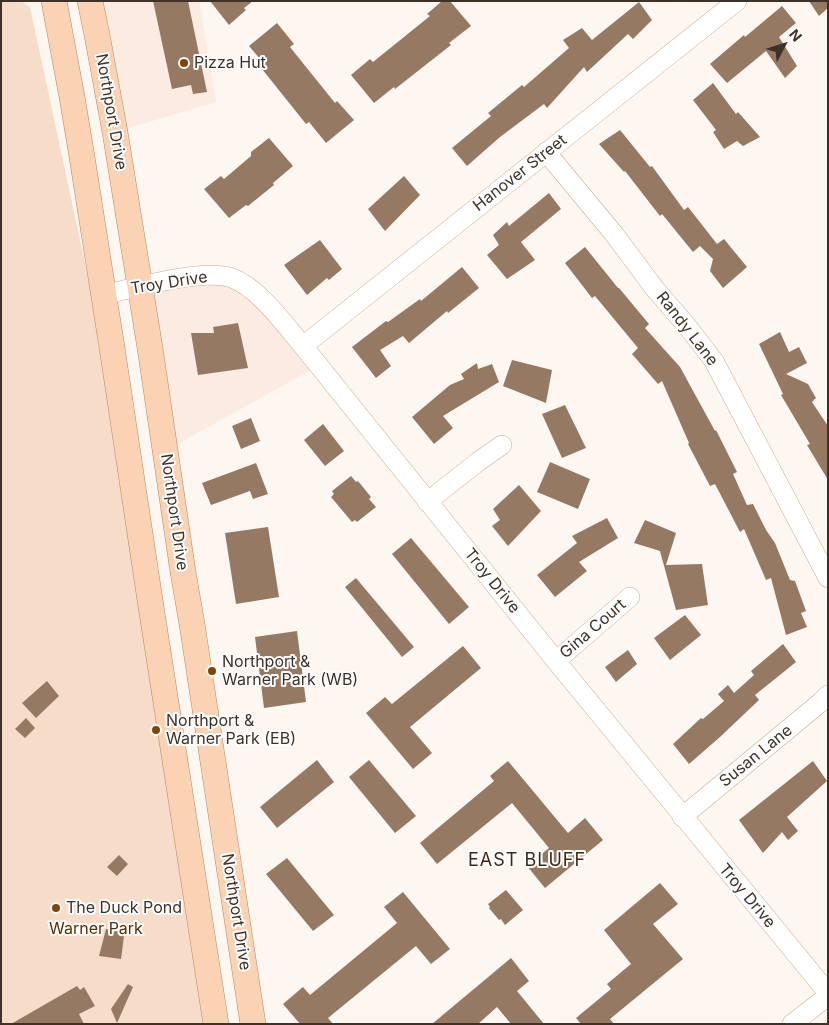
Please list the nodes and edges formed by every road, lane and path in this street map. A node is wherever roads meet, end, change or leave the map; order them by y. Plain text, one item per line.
1 (43, 1) edge
2 (54, 1) edge
3 (90, 1) edge
4 (738, 1) edge
5 (72, 97) junction
6 (546, 152) junction
7 (121, 291) junction
8 (303, 346) junction
9 (502, 445) dead end
10 (428, 502) junction
11 (828, 578) edge
12 (630, 596) dead end
13 (556, 661) junction
14 (828, 695) edge
15 (682, 817) junction
16 (828, 994) edge
17 (216, 1024) edge
18 (253, 1024) edge
19 (792, 1024) edge

1 - 5 main road
2 - 5 main road
3 - 7 main road, Northport Drive
4 - 6 street, Hanover Street
5 - 7 main road
6 - 8 street, Hanover Street
6 - 11 street, Randy Lane
7 - 8 street, Troy Drive
7 - 17 main road, Northport Drive
7 - 18 main road, Northport Drive
8 - 10 street, Troy Drive
9 - 10 street
10 - 13 street, Troy Drive
12 - 13 street, Gina Court
13 - 15 street, Troy Drive
14 - 15 street, Susan Lane
15 - 16 street, Troy Drive
16 - 19 street

